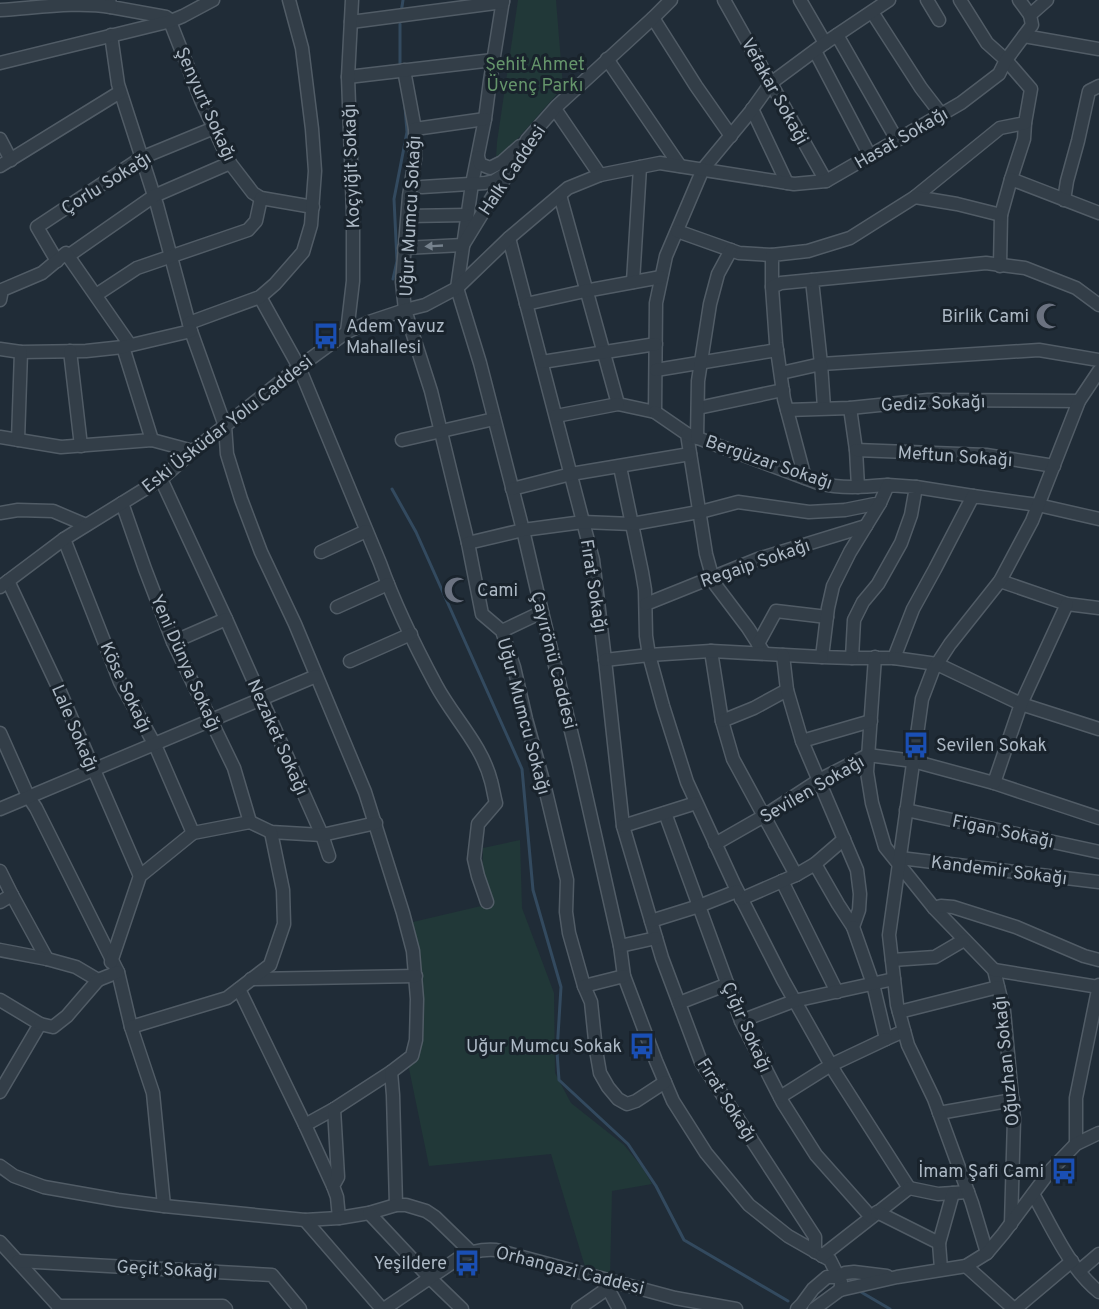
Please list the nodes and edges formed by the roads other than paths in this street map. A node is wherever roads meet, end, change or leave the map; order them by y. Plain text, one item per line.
1 (213, 0) edge
2 (290, 0) edge
3 (352, 0) edge
4 (724, 0) edge
5 (800, 0) edge
6 (888, 0) edge
7 (927, 0) edge
8 (960, 0) edge
9 (1019, 0) edge
10 (1047, 0) edge
11 (503, 1) edge
12 (665, 3) edge
13 (110, 4) edge
14 (195, 5) edge
15 (0, 10) edge
16 (872, 12) junction
17 (1030, 15) junction
18 (653, 18) junction
19 (939, 20) dead end
20 (171, 21) junction
21 (351, 22) junction
22 (111, 35) junction
23 (837, 35) junction
24 (1024, 36) junction
25 (825, 43) junction
26 (1099, 49) edge
27 (815, 51) junction
28 (607, 59) junction
29 (493, 60) junction
30 (1006, 60) junction
31 (0, 63) edge
32 (404, 70) junction
33 (348, 77) junction
34 (771, 83) junction
35 (1099, 86) edge
36 (120, 92) junction
37 (555, 109) junction
38 (752, 109) junction
39 (941, 114) junction
40 (485, 119) junction
41 (1025, 123) junction
42 (214, 128) junction
43 (415, 129) junction
44 (731, 136) junction
45 (0, 139) edge
46 (527, 140) junction
47 (897, 140) junction
48 (870, 156) junction
49 (478, 157) junction
50 (141, 158) junction
51 (5, 163) edge
52 (230, 163) junction
53 (680, 166) junction
54 (640, 167) junction
55 (703, 169) junction
56 (510, 171) junction
57 (600, 175) junction
58 (1011, 180) junction
59 (826, 181) junction
60 (787, 183) junction
61 (472, 184) junction
62 (422, 187) dead end
63 (560, 195) junction
64 (154, 196) junction
65 (915, 197) junction
66 (261, 198) junction
67 (1064, 200) junction
68 (313, 207) junction
69 (1099, 213) edge
70 (467, 215) junction
71 (1001, 215) junction
72 (408, 216) junction
73 (677, 231) junction
74 (510, 238) junction
75 (463, 245) junction
76 (404, 248) junction
77 (731, 250) junction
78 (772, 255) junction
79 (171, 258) junction
80 (62, 259) junction
81 (1000, 266) junction
82 (661, 277) junction
83 (812, 279) junction
84 (633, 282) junction
85 (772, 287) junction
86 (458, 288) junction
87 (585, 291) junction
88 (1, 292) edge
89 (96, 295) junction
90 (260, 297) junction
91 (526, 304) junction
92 (1099, 305) edge
93 (405, 310) junction
94 (190, 327) junction
95 (347, 332) junction
96 (656, 344) junction
97 (126, 346) junction
98 (0, 349) edge
99 (70, 351) junction
100 (777, 351) junction
101 (21, 352) junction
102 (603, 352) junction
103 (1099, 360) edge
104 (542, 362) junction
105 (701, 363) junction
106 (821, 364) junction
107 (299, 367) junction
108 (656, 370) junction
109 (1099, 371) edge
110 (780, 373) junction
111 (783, 390) junction
112 (1079, 401) junction
113 (618, 404) junction
114 (698, 408) junction
115 (824, 408) junction
116 (850, 408) junction
117 (788, 410) junction
118 (655, 412) junction
119 (556, 416) junction
120 (494, 419) junction
121 (225, 426) junction
122 (441, 430) junction
123 (692, 436) junction
124 (0, 437) edge
125 (18, 440) junction
126 (152, 440) junction
127 (402, 440) dead end
128 (81, 446) junction
129 (856, 450) junction
130 (193, 452) junction
131 (690, 454) junction
132 (1054, 466) junction
133 (621, 467) junction
134 (571, 474) junction
135 (806, 478) junction
136 (161, 479) junction
137 (888, 485) junction
138 (916, 487) junction
139 (858, 488) junction
140 (512, 489) junction
141 (973, 496) junction
142 (880, 503) junction
143 (122, 504) junction
144 (1038, 505) junction
145 (699, 512) junction
146 (0, 513) edge
147 (1099, 519) edge
148 (583, 522) junction
149 (632, 524) junction
150 (86, 525) junction
151 (866, 526) junction
152 (523, 530) junction
153 (366, 531) junction
154 (64, 539) junction
155 (468, 543) junction
156 (321, 552) dead end
157 (712, 577) junction
158 (1000, 582) junction
159 (3, 584) edge
160 (387, 584) junction
161 (646, 604) junction
162 (1067, 604) junction
163 (337, 607) dead end
164 (1099, 608) edge
165 (542, 612) junction
166 (827, 617) junction
167 (226, 619) junction
168 (502, 631) junction
169 (411, 634) junction
170 (173, 642) junction
171 (761, 649) junction
172 (711, 651) junction
173 (649, 655) junction
174 (783, 655) junction
175 (822, 657) junction
176 (875, 657) junction
177 (852, 658) junction
178 (894, 658) junction
179 (605, 660) junction
180 (350, 661) dead end
181 (937, 664) junction
182 (316, 676) junction
183 (787, 690) junction
184 (261, 699) junction
185 (1021, 704) junction
186 (211, 721) junction
187 (722, 721) junction
188 (871, 721) junction
189 (1099, 729) edge
190 (0, 735) edge
191 (802, 741) junction
192 (155, 745) junction
193 (868, 755) junction
194 (913, 761) junction
195 (93, 770) junction
196 (819, 780) junction
197 (994, 783) junction
198 (28, 796) junction
199 (696, 803) junction
200 (0, 809) edge
201 (906, 810) junction
202 (665, 813) junction
203 (764, 816) junction
204 (1099, 818) edge
205 (250, 822) junction
206 (376, 823) junction
207 (623, 826) junction
208 (271, 832) junction
209 (193, 833) junction
210 (322, 835) junction
211 (844, 838) junction
212 (715, 844) junction
213 (1099, 852) edge
214 (329, 856) dead end
215 (899, 861) junction
216 (815, 864) junction
217 (0, 871) edge
218 (796, 875) junction
219 (140, 876) junction
220 (782, 881) junction
221 (1099, 882) edge
222 (12, 895) junction
223 (739, 895) junction
224 (0, 902) edge
225 (488, 902) dead end
226 (699, 906) junction
227 (934, 908) junction
228 (651, 921) junction
229 (853, 927) junction
230 (656, 938) junction
231 (964, 939) junction
232 (620, 946) junction
233 (0, 950) edge
234 (47, 958) junction
235 (892, 960) junction
236 (1099, 960) edge
237 (114, 967) junction
238 (994, 970) junction
239 (416, 976) junction
240 (624, 976) junction
241 (251, 979) junction
242 (894, 979) junction
243 (98, 980) junction
244 (728, 984) junction
245 (873, 984) junction
246 (1099, 986) edge
247 (584, 987) junction
248 (998, 987) junction
249 (238, 989) junction
250 (837, 992) junction
251 (0, 1000) edge
252 (794, 1001) junction
253 (679, 1003) junction
254 (899, 1012) junction
255 (741, 1020) junction
256 (40, 1024) junction
257 (131, 1026) junction
258 (904, 1031) junction
259 (886, 1039) junction
260 (831, 1065) junction
261 (391, 1072) junction
262 (665, 1082) junction
263 (0, 1092) edge
264 (780, 1097) junction
265 (1013, 1100) junction
266 (334, 1109) junction
267 (939, 1113) junction
268 (305, 1125) junction
269 (1099, 1133) edge
270 (1076, 1144) junction
271 (0, 1166) edge
272 (333, 1186) junction
273 (909, 1188) junction
274 (968, 1192) junction
275 (952, 1193) junction
276 (1033, 1194) junction
277 (396, 1205) junction
278 (164, 1206) junction
279 (369, 1213) junction
280 (874, 1214) junction
281 (339, 1218) junction
282 (305, 1220) junction
283 (1011, 1224) junction
284 (0, 1242) edge
285 (939, 1243) junction
286 (471, 1252) junction
287 (987, 1253) junction
288 (819, 1254) junction
289 (1099, 1254) edge
290 (18, 1261) junction
291 (966, 1266) junction
292 (1076, 1266) junction
293 (940, 1269) junction
294 (897, 1277) junction
295 (430, 1278) junction
296 (831, 1278) junction
297 (605, 1283) junction
298 (840, 1290) junction
299 (1099, 1292) edge
300 (811, 1293) junction
301 (825, 1301) junction
302 (678, 1303) edge
303 (60, 1307) edge
304 (147, 1307) edge
305 (798, 1308) edge
306 (226, 1309) edge
307 (300, 1309) edge
308 (383, 1309) edge
309 (462, 1309) edge
310 (578, 1309) edge
311 (619, 1309) edge
312 (736, 1309) edge
313 (814, 1309) edge
314 (1015, 1309) edge

1 - 14 street
2 - 68 street
3 - 21 street, Koçyiğit Sokağı
4 - 34 street, Vefakar Sokaği
5 - 25 street
6 - 16 street
7 - 19 street
8 - 30 street
9 - 17 street
10 - 17 street
11 - 21 street
11 - 29 street, Çayırönü Caddesi
12 - 18 street, Halk Caddesi
13 - 15 street
13 - 20 street
14 - 20 street
16 - 23 street
16 - 39 street
17 - 24 street, Hasat Sokağı
18 - 28 street, Halk Caddesi
18 - 44 street
20 - 22 street
20 - 42 street, Şenyurt Sokağı
21 - 33 street, Koçyiğit Sokağı
22 - 31 street
22 - 36 street
23 - 25 street
23 - 47 street
24 - 26 street
24 - 30 street, Hasat Sokağı
25 - 27 street
27 - 34 street
27 - 48 street
28 - 37 street, Halk Caddesi
28 - 53 street
29 - 32 street
29 - 40 street, Çayırönü Caddesi
30 - 39 street, Hasat Sokağı
30 - 41 street
32 - 33 street
32 - 43 street, Uğur Mumcu Sokağı
33 - 95 street, Koçyiğit Sokağı
34 - 38 street
34 - 59 street, Vefakar Sokaği
35 - 67 street
36 - 50 street
36 - 51 street
37 - 46 street, Halk Caddesi
37 - 57 street
38 - 44 street
38 - 60 street
39 - 47 street, Hasat Sokağı
40 - 43 street
40 - 49 street, Çayırönü Caddesi
41 - 58 street
41 - 65 street
42 - 50 street, Çorlu Sokağı
42 - 52 street, Şenyurt Sokağı
43 - 72 street, Uğur Mumcu Sokağı
44 - 55 street
45 - 51 street
46 - 49 street
46 - 56 street, Halk Caddesi
47 - 48 street, Hasat Sokağı
48 - 59 street, Hasat Sokağı
49 - 61 street, Çayırönü Caddesi
50 - 64 street
50 - 80 street, Çorlu Sokağı
52 - 64 street
52 - 66 street, Şenyurt Sokağı
53 - 54 street, Hasat Sokağı
53 - 55 street, Hasat Sokağı
54 - 57 street, Hasat Sokağı
54 - 84 street
55 - 60 street, Hasat Sokağı
55 - 73 street
56 - 61 street
56 - 75 street, Halk Caddesi
57 - 63 street, Hasat Sokağı
58 - 67 street
58 - 71 street
59 - 60 street, Hasat Sokağı
61 - 62 street
61 - 70 street, Çayırönü Caddesi
63 - 74 street, Eski Üsküdar Yolu Caddesi
63 - 87 street
64 - 79 street
64 - 80 street
65 - 71 street
65 - 78 street
66 - 68 street
66 - 79 street
67 - 69 street
68 - 90 street
70 - 72 street
70 - 75 street, Çayırönü Caddesi
71 - 81 street
72 - 76 street, Uğur Mumcu Sokağı
73 - 77 street
73 - 82 street
74 - 86 street, Eski Üsküdar Yolu Caddesi
74 - 91 street, Fırat Sokağı
75 -> 76 street
75 - 86 street, Çayırönü Caddesi
76 - 93 street, Uğur Mumcu Sokağı
77 - 78 street
77 - 105 street
78 - 85 street
79 - 89 street
79 - 94 street
80 - 88 street
80 - 89 street
81 - 83 street
81 - 92 street
82 - 84 street
82 - 96 street
83 - 85 street
83 - 106 street
84 - 87 street
85 - 100 street
86 - 93 street, Eski Üsküdar Yolu Caddesi
86 - 120 street, Çayırönü Caddesi
87 - 91 street
87 - 102 street
89 - 97 street
90 - 94 street
90 - 107 street
91 - 104 street, Fırat Sokağı
93 - 95 street, Eski Üsküdar Yolu Caddesi
93 - 122 street, Uğur Mumcu Sokağı
94 - 97 street
94 - 121 street
95 - 107 street, Eski Üsküdar Yolu Caddesi
96 - 102 street
96 - 108 street
97 - 99 street
97 - 126 street
98 - 101 street
99 - 101 street
99 - 128 street
100 - 105 street
100 - 110 street
101 - 125 street
102 - 104 street
102 - 113 street
103 - 106 street
104 - 119 street, Fırat Sokağı
105 - 108 street
105 - 114 street
106 - 110 street
106 - 115 street
107 - 121 street, Eski Üsküdar Yolu Caddesi
107 - 153 street
108 - 118 street
109 - 112 street
110 - 111 street
111 - 114 street
111 - 117 street
112 - 116 street, Gediz Sokağı
112 - 132 street
113 - 118 street
113 - 119 street
114 - 123 street
115 - 116 street, Gediz Sokağı
115 - 117 street, Gediz Sokağı
116 - 129 street
117 - 135 street
118 - 123 street, Bergüzar Sokağı
119 - 134 street, Fırat Sokağı
120 - 122 street
120 - 140 street, Çayırönü Caddesi
121 - 130 street, Eski Üsküdar Yolu Caddesi
121 - 182 street
122 - 127 street
122 - 155 street, Uğur Mumcu Sokağı
123 - 131 street
123 - 135 street, Bergüzar Sokağı
124 - 125 street
125 - 128 street
126 - 128 street
126 - 130 street
129 - 132 street, Meftun Sokağı
129 - 139 street
130 - 136 street, Eski Üsküdar Yolu Caddesi
131 - 133 street
131 - 145 street
132 - 144 street
133 - 134 street
133 - 149 street
134 - 140 street
134 - 148 street, Fırat Sokağı
135 - 139 street, Bergüzar Sokağı
136 - 143 street, Eski Üsküdar Yolu Caddesi
136 - 167 street, Nezaket Sokağı
137 - 138 street, Bergüzar Sokağı
137 - 139 street, Bergüzar Sokağı
137 - 142 street
138 - 141 street
138 - 177 street
140 - 152 street, Çayırönü Caddesi
141 - 144 street
141 - 178 street
142 - 145 street
142 - 151 street
143 - 150 street, Eski Üsküdar Yolu Caddesi
143 - 170 street, Yeni Dünya Sokağı
144 - 147 street
144 - 158 street
145 - 149 street
145 - 157 street
146 - 150 street
148 - 149 street
148 - 152 street
148 - 179 street, Fırat Sokağı
149 - 161 street
150 - 154 street, Eski Üsküdar Yolu Caddesi
151 - 157 street, Regaip Sokağı
151 - 166 street
152 - 155 street
152 - 165 street, Çayırönü Caddesi
153 - 156 street
153 - 160 street
154 - 159 street, Eski Üsküdar Yolu Caddesi
154 - 192 street, Köse Sokağı
155 - 168 street, Uğur Mumcu Sokağı
157 - 161 street, Regaip Sokağı
157 - 171 street
158 - 162 street
158 - 181 street
159 - 195 street, Lale Sokağı
160 - 163 street
160 - 169 street
161 - 173 street
162 - 164 street
162 - 185 street
165 - 168 street
165 - 232 street, Çayırönü Caddesi
166 - 171 street
166 - 175 street
167 - 170 street
167 - 184 street, Nezaket Sokağı
168 - 247 street, Uğur Mumcu Sokağı
169 - 180 street
169 - 225 street
170 - 186 street, Yeni Dünya Sokağı
171 - 172 street
171 - 174 street
172 - 173 street
172 - 187 street
173 - 179 street
173 - 199 street
174 - 175 street
174 - 183 street
175 - 177 street
176 - 177 street
176 - 178 street
176 - 188 street, Oğuzhan Sokağı
178 - 181 street
179 - 207 street, Fırat Sokağı
181 - 185 street
181 - 194 street
182 - 184 street
182 - 206 street
183 - 187 street
183 - 191 street
184 - 186 street
184 - 210 street, Nezaket Sokağı
185 - 189 street
185 - 197 street
186 - 192 street
186 - 205 street, Yeni Dünya Sokağı
187 - 203 street
188 - 191 street
188 - 193 street, Oğuzhan Sokağı
190 - 198 street
191 - 196 street
192 - 195 street
192 - 209 street, Köse Sokağı
193 - 194 street, Sevilen Sokağı
193 - 196 street, Sevilen Sokağı
193 - 215 street, Oğuzhan Sokağı
194 - 197 street, Sevilen Sokağı
194 - 201 street
195 - 198 street
195 - 219 street, Lale Sokağı
196 - 203 street, Sevilen Sokağı
196 - 211 street
197 - 204 street, Sevilen Sokağı
198 - 200 street
198 - 237 street
199 - 202 street
199 - 212 street
201 - 213 street, Figan Sokağı
201 - 215 street
202 - 207 street
202 - 226 street, Çığır Sokağı
203 - 212 street, Sevilen Sokağı
203 - 218 street
205 - 208 street
205 - 209 street
206 - 210 street
206 - 239 street
207 - 228 street, Fırat Sokağı
208 - 210 street
208 - 241 street
209 - 219 street
210 - 214 street, Nezaket Sokağı
211 - 216 street
211 - 229 street
212 - 223 street
215 - 221 street, Kandemir Sokağı
215 - 227 street, Oğuzhan Sokağı
215 - 235 street
216 - 218 street
216 - 229 street
217 - 222 street
218 - 220 street
219 - 237 street
220 - 223 street
220 - 250 street
222 - 224 street
222 - 234 street
223 - 226 street
223 - 252 street
226 - 228 street
226 - 244 street, Çığır Sokağı
227 - 231 street, Oğuzhan Sokağı
227 - 236 street
228 - 230 street, Fırat Sokağı
229 - 245 street
230 - 232 street
230 - 253 street, Fırat Sokağı
231 - 235 street
231 - 238 street, Oğuzhan Sokağı
232 - 240 street, Çayırönü Caddesi
233 - 234 street
234 - 243 street
235 - 242 street
237 - 243 street
237 - 257 street
238 - 246 street
238 - 248 street, Oğuzhan Sokağı
239 - 241 street
239 - 261 street
240 - 247 street
240 - 262 street, Çayırönü Caddesi
241 - 249 street
242 - 245 street
242 - 254 street
243 - 256 street
244 - 253 street
244 - 255 street, Çığır Sokağı
245 - 250 street
245 - 259 street
246 - 270 street
247 - 262 street, Uğur Mumcu Sokağı
248 - 254 street
248 - 265 street, Oğuzhan Sokağı
249 - 257 street
249 - 268 street
250 - 252 street
251 - 256 street
252 - 255 street
252 - 260 street
253 - 288 street, Fırat Sokağı
254 - 258 street
255 - 264 street, Çığır Sokağı
256 - 263 street
257 - 278 street
258 - 259 street
258 - 267 street
259 - 260 street
260 - 264 street
260 - 273 street
261 - 266 street
261 - 277 street
262 - 288 street, Çayırönü Caddesi
264 - 280 street, Çığır Sokağı
265 - 267 street
265 - 283 street, Oğuzhan Sokağı
266 - 268 street
266 - 272 street
267 - 274 street
268 - 272 street
269 - 270 street
270 - 276 street
271 - 278 street
272 - 281 street
273 - 275 street
273 - 280 street
274 - 275 street
274 - 287 street
275 - 285 street
276 - 283 street
276 - 292 street
277 - 279 street
277 - 286 street
278 - 282 street
279 - 281 street
279 - 295 street
280 - 285 street, Çığır Sokağı
280 - 288 street
281 - 282 street
282 - 308 street
283 - 287 street
284 - 290 street
285 - 293 street
286 - 295 street, Orhangazi Caddesi
286 - 297 street, Orhangazi Caddesi
287 - 291 street
288 - 296 street
289 - 292 street
290 - 303 street
290 - 307 street, Geçit Sokağı
291 - 293 street
291 - 314 street
292 - 299 street
292 - 314 street
293 - 294 street
294 - 296 street
294 - 298 street
295 - 308 street, Orhangazi Caddesi
295 - 309 street
296 - 298 street
296 - 300 street
297 - 302 street, Orhangazi Caddesi
297 - 310 street
297 - 311 street
298 - 301 street
300 - 301 street
300 - 305 street
301 - 313 street
302 - 312 street, Orhangazi Caddesi
303 - 304 street
304 - 306 street

